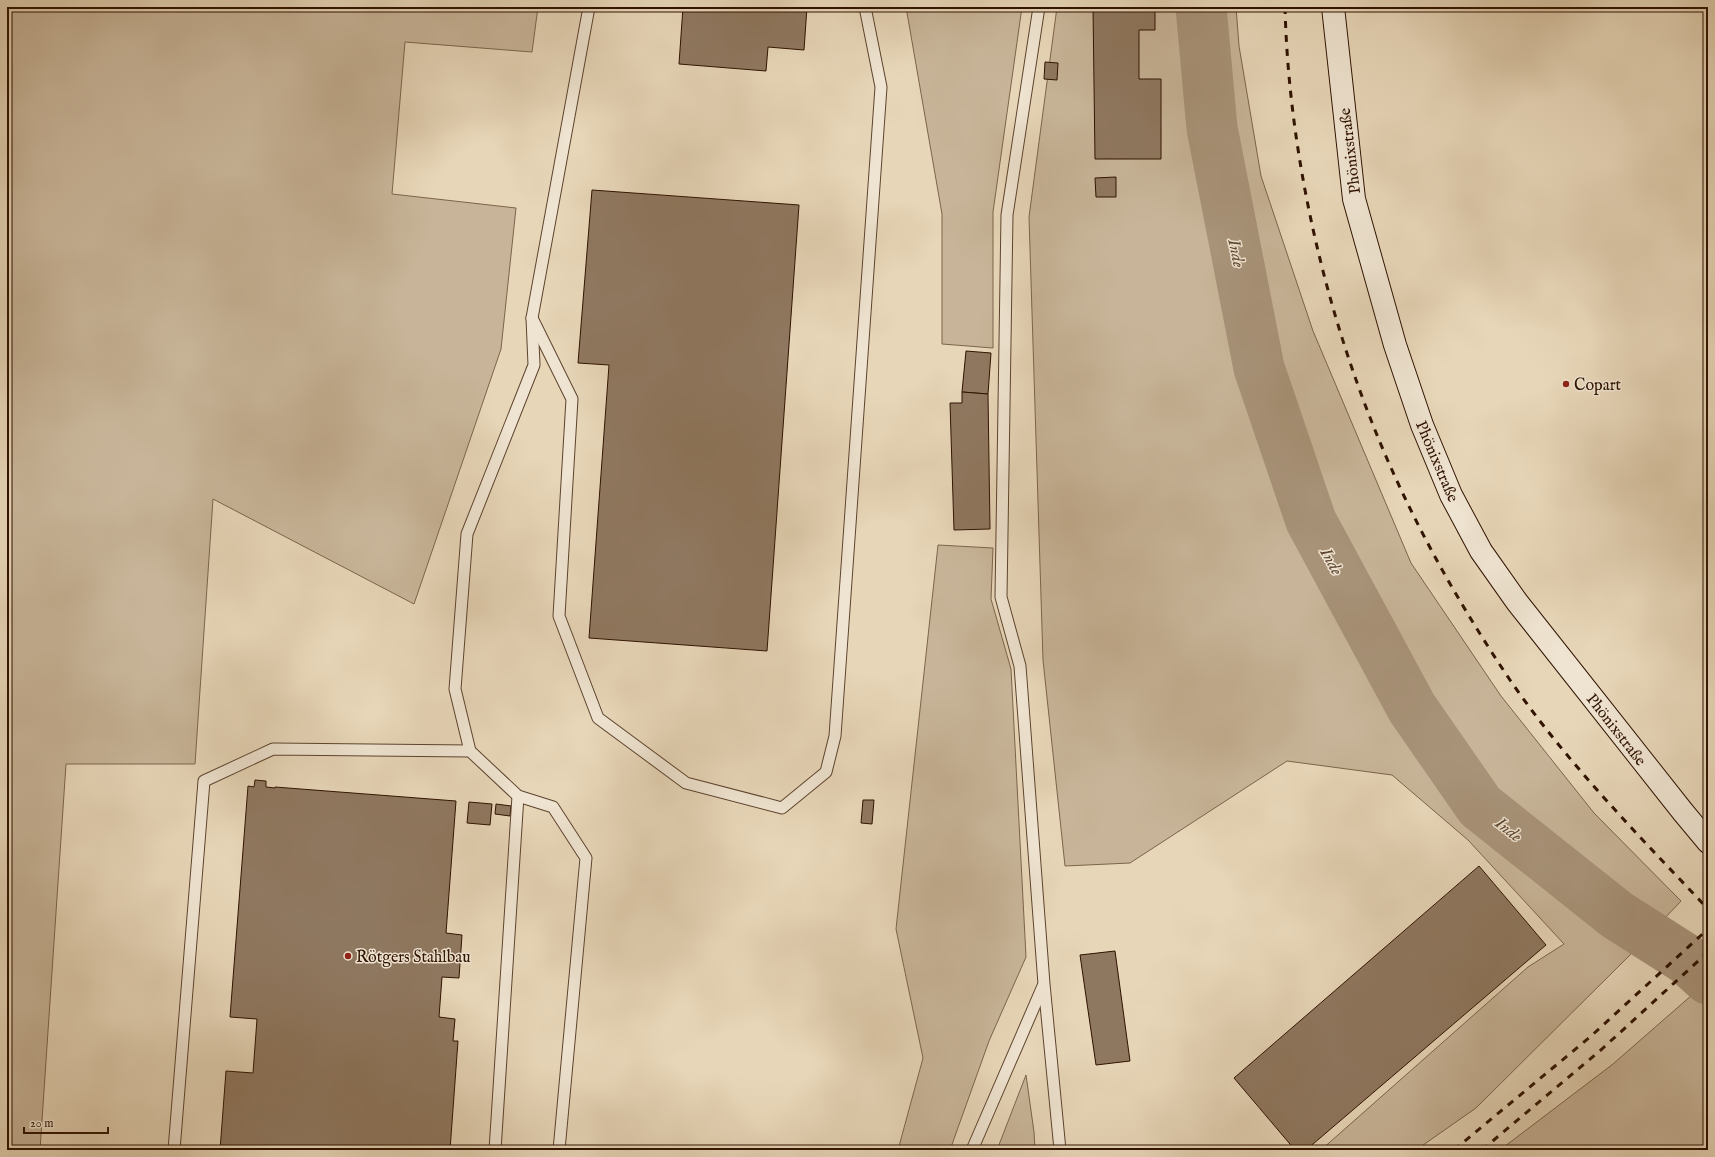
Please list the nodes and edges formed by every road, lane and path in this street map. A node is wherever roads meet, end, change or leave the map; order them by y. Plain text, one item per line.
1 (589, 7) edge
2 (865, 7) edge
3 (1039, 7) edge
4 (1333, 7) edge
5 (532, 318) junction
6 (470, 751) junction
7 (518, 796) junction
8 (1708, 842) edge
9 (1044, 984) junction
10 (174, 1150) edge
11 (495, 1150) edge
12 (559, 1150) edge
13 (972, 1150) edge
14 (1060, 1150) edge

1 - 5 lane
2 - 5 lane
3 - 9 lane
4 - 8 main road, Phönixstraße
5 - 6 lane
6 - 7 lane
6 - 10 lane
7 - 11 lane
7 - 12 lane
9 - 13 lane
9 - 14 lane

